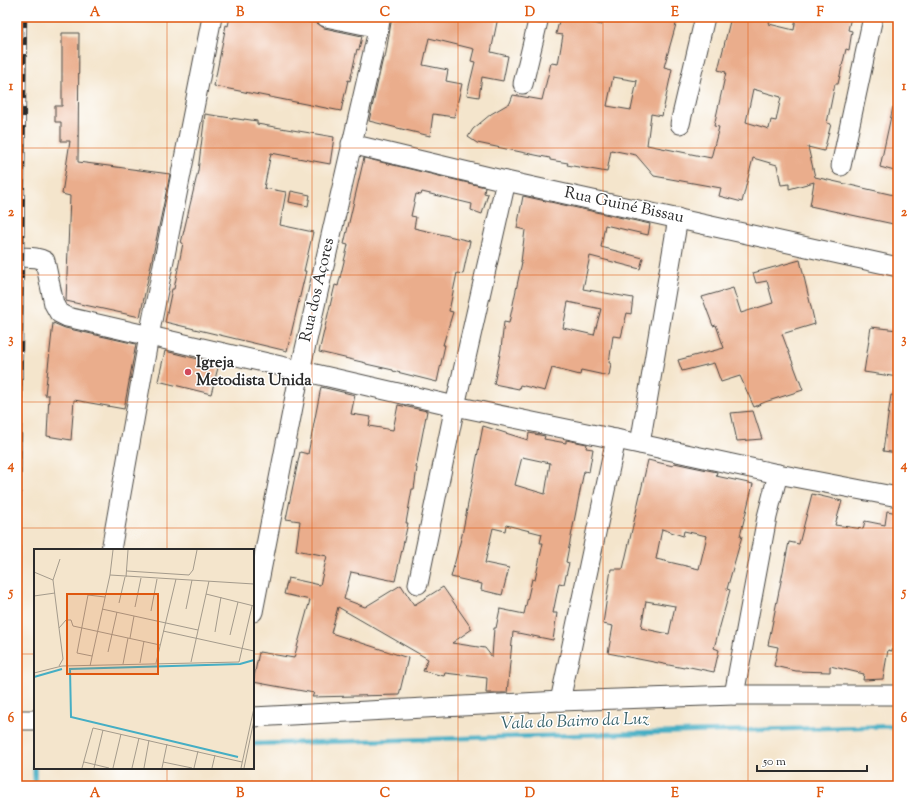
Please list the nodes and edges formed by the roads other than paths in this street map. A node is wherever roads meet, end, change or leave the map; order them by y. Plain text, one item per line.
1 (212, 17) edge
2 (326, 17) edge
3 (539, 17) edge
4 (705, 17) edge
5 (873, 17) edge
6 (380, 22) edge
7 (523, 84) dead end
8 (680, 124) dead end
9 (351, 144) junction
10 (841, 166) dead end
11 (506, 181) junction
12 (678, 218) junction
13 (17, 257) edge
14 (898, 267) edge
15 (149, 336) junction
16 (300, 371) junction
17 (455, 406) junction
18 (616, 440) junction
19 (640, 444) junction
20 (778, 474) junction
21 (898, 497) edge
22 (111, 549) edge
23 (418, 584) dead end
24 (254, 607) edge
25 (898, 693) edge
26 (734, 695) junction
27 (560, 701) junction
28 (254, 717) edge
29 (17, 720) edge
30 (34, 720) edge

1 - 15 street
2 - 6 street
3 - 7 street
4 - 8 street
5 - 10 street
6 - 9 street, Rua dos Açores
9 - 11 street, Rua Guiné Bissau
9 - 16 street, Rua dos Açores
11 - 12 street, Rua Guiné Bissau
11 - 17 street
12 - 14 street, Rua Guiné Bissau
12 - 19 street
13 - 15 street
15 - 16 street
15 - 22 street
16 - 17 street
16 - 24 street, Rua dos Açores
17 - 18 street
17 - 23 street
18 - 19 street
18 - 27 street
19 - 20 street
20 - 21 street
20 - 26 street
25 - 26 street
26 - 27 street
27 - 28 street
29 - 30 street

